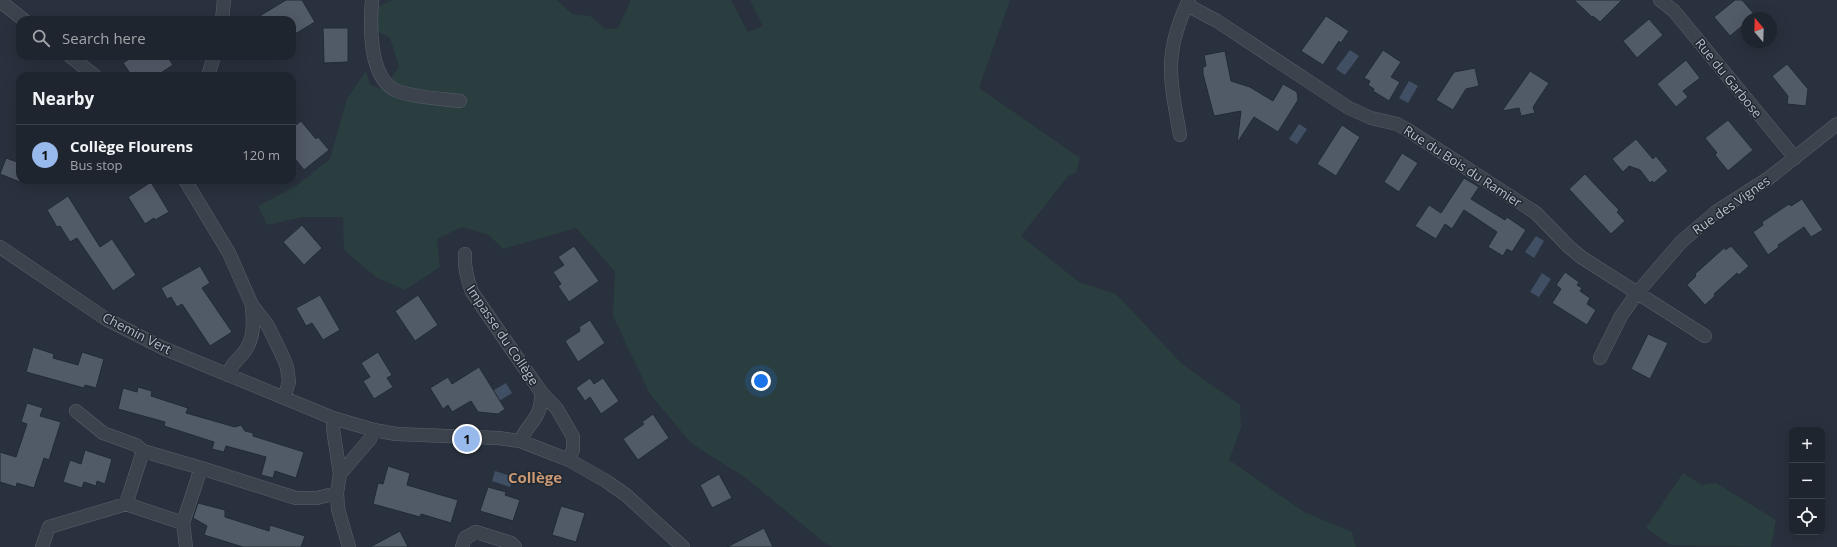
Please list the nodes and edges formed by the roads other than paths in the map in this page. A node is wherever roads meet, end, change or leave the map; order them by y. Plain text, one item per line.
1 (224, 0) edge
2 (372, 0) edge
3 (1660, 0) edge
4 (0, 1) edge
5 (1188, 3) edge
6 (19, 16) edge
7 (222, 16) edge
8 (75, 60) edge
9 (213, 60) edge
10 (90, 72) edge
11 (209, 72) edge
12 (460, 101) dead end
13 (1837, 124) edge
14 (1180, 135) dead end
15 (1795, 158) junction
16 (187, 184) edge
17 (0, 247) edge
18 (465, 254) dead end
19 (1638, 292) junction
20 (252, 305) junction
21 (1705, 336) dead end
22 (1600, 358) dead end
23 (228, 375) junction
24 (541, 392) junction
25 (284, 398) junction
26 (76, 411) dead end
27 (333, 418) junction
28 (374, 430) junction
29 (520, 441) junction
30 (143, 451) junction
31 (569, 460) junction
32 (201, 468) junction
33 (340, 474) junction
34 (337, 493) junction
35 (126, 504) junction
36 (183, 523) junction
37 (42, 547) edge
38 (186, 547) edge
39 (349, 547) edge
40 (462, 547) edge
41 (515, 547) edge
42 (684, 547) edge

1 - 7 street
2 - 12 street
3 - 15 street, Rue du Garbose
4 - 6 street
5 - 14 street
5 - 19 street, Rue du Bois du Ramier
8 - 10 street
9 - 11 street
13 - 15 street, Rue des Vignes
15 - 19 street, Rue des Vignes
16 - 20 street
17 - 23 street, Chemin Vert
18 - 24 street, Impasse du Collège
19 - 21 street, Rue du Bois du Ramier
19 - 22 street, Rue des Vignes
20 - 23 street
20 - 25 street
23 - 25 street, Chemin Vert
24 - 29 street, Impasse du Collège
24 - 31 street, Impasse du Collège
25 - 27 street, Chemin Vert
26 - 30 street
27 - 28 street, Chemin Vert
27 - 33 street
28 - 29 street, Chemin Vert
28 - 33 street
29 - 31 street, Chemin Vert
30 - 32 street
30 - 35 street
31 - 42 street, Chemin Vert
32 - 34 street
32 - 36 street
33 - 34 street
34 - 39 street
35 - 36 street
35 - 37 street
36 - 38 street
40 - 41 street

